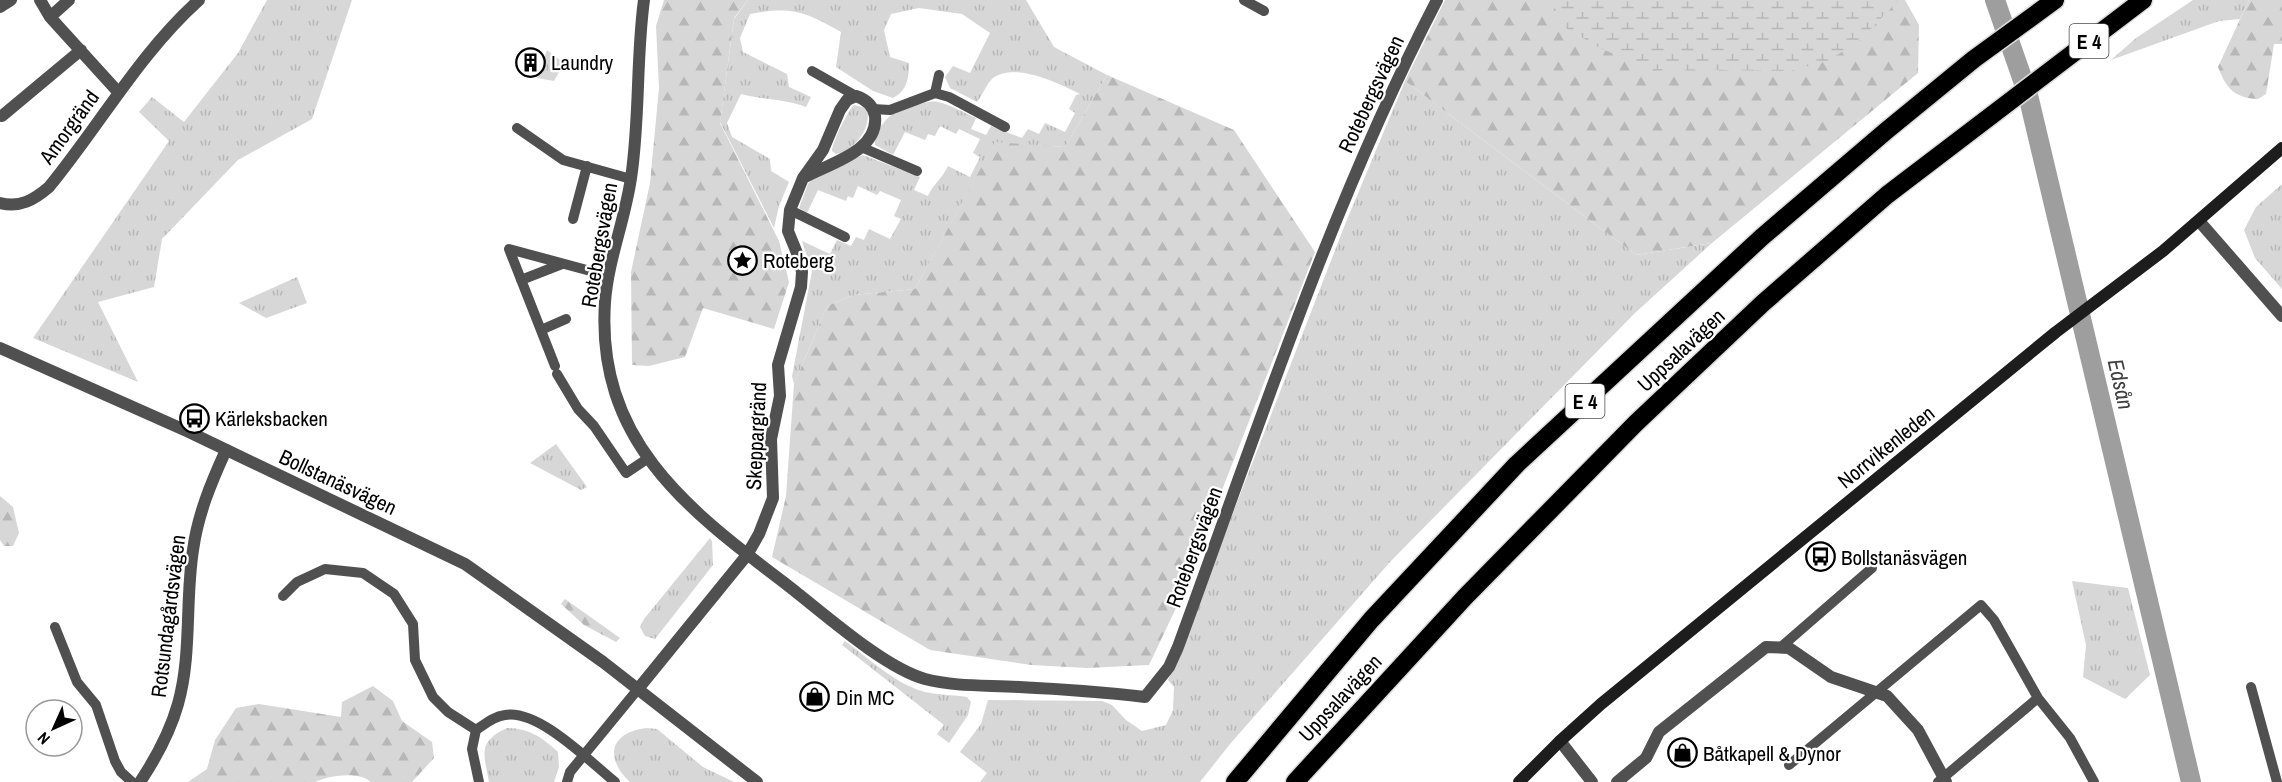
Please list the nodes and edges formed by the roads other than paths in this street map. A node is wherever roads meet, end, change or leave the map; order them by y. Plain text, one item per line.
1 (11, 0) edge
2 (40, 0) edge
3 (69, 0) edge
4 (199, 0) edge
5 (645, 0) edge
6 (1244, 0) edge
7 (1437, 0) edge
8 (2055, 0) edge
9 (2144, 0) edge
10 (0, 7) edge
11 (1264, 11) dead end
12 (50, 17) junction
13 (81, 50) junction
14 (812, 71) dead end
15 (939, 75) dead end
16 (118, 93) junction
17 (935, 93) junction
18 (856, 96) junction
19 (873, 110) junction
20 (2, 116) dead end
21 (1005, 127) dead end
22 (517, 128) dead end
23 (861, 147) junction
24 (2282, 148) edge
25 (587, 166) junction
26 (917, 171) dead end
27 (803, 178) junction
28 (631, 179) junction
29 (0, 203) edge
30 (790, 210) junction
31 (573, 219) dead end
32 (2199, 221) junction
33 (845, 237) dead end
34 (562, 264) junction
35 (609, 276) junction
36 (521, 280) junction
37 (2282, 316) edge
38 (566, 319) dead end
39 (541, 330) junction
40 (0, 348) edge
41 (226, 450) junction
42 (647, 459) junction
43 (747, 555) junction
44 (1872, 568) dead end
45 (283, 596) dead end
46 (55, 627) dead end
47 (1780, 647) junction
48 (2251, 687) dead end
49 (638, 689) junction
50 (1874, 692) junction
51 (2038, 698) junction
52 (476, 730) junction
53 (1560, 741) junction
54 (583, 756) junction
55 (1789, 765) dead end
56 (1942, 780) edge
57 (132, 782) edge
58 (140, 782) edge
59 (479, 782) edge
60 (567, 782) edge
61 (615, 782) edge
62 (757, 782) edge
63 (1235, 782) edge
64 (1295, 782) edge
65 (1519, 782) edge
66 (1592, 782) edge
67 (1617, 782) edge
68 (2094, 782) edge
69 (2277, 782) edge

1 - 10 street
2 - 12 street, Amorgränd
3 - 12 street
4 - 16 street
5 - 28 street, Rotebergsvägen
6 - 11 lane
7 - 43 street, Rotebergsvägen
8 - 63 highway, Uppsalavägen / E 4
9 - 64 highway, Uppsalavägen / E 4
12 - 13 street, Amorgränd
13 - 16 street, Amorgränd
13 - 20 street, Amorgränd
14 - 18 lane
15 - 17 lane
16 - 29 street, Amorgränd
17 - 19 lane
17 - 21 lane
18 - 19 street
18 - 27 street, Skeppargränd
19 - 23 street
22 - 25 lane
23 - 26 lane
23 - 27 street
24 - 32 main road, Norrvikenleden
25 - 28 lane
25 - 31 lane
27 - 30 street, Skeppargränd
28 - 35 street, Rotebergsvägen
30 - 33 lane
30 - 43 street, Skeppargränd
32 - 37 street
32 - 53 main road, Norrvikenleden
34 - 35 lane
34 - 36 lane
34 - 36 lane
35 - 42 street, Rotebergsvägen
36 - 39 lane
38 - 39 lane
39 - 42 lane
40 - 41 street, Bollstanäsvägen
41 - 49 street, Bollstanäsvägen
41 - 58 street, Rotsundagårdsvägen
42 - 43 street, Rotebergsvägen
43 - 49 street
44 - 47 lane
45 - 52 lane
46 - 57 lane
47 - 50 street
47 - 67 street
48 - 69 lane
49 - 54 lane
49 - 62 street, Bollstanäsvägen
50 - 51 lane
50 - 55 lane
50 - 56 street
51 - 56 lane
51 - 68 lane
52 - 54 lane
52 - 59 lane
53 - 65 main road, Norrvikenleden
53 - 66 street
54 - 60 lane
54 - 61 lane

